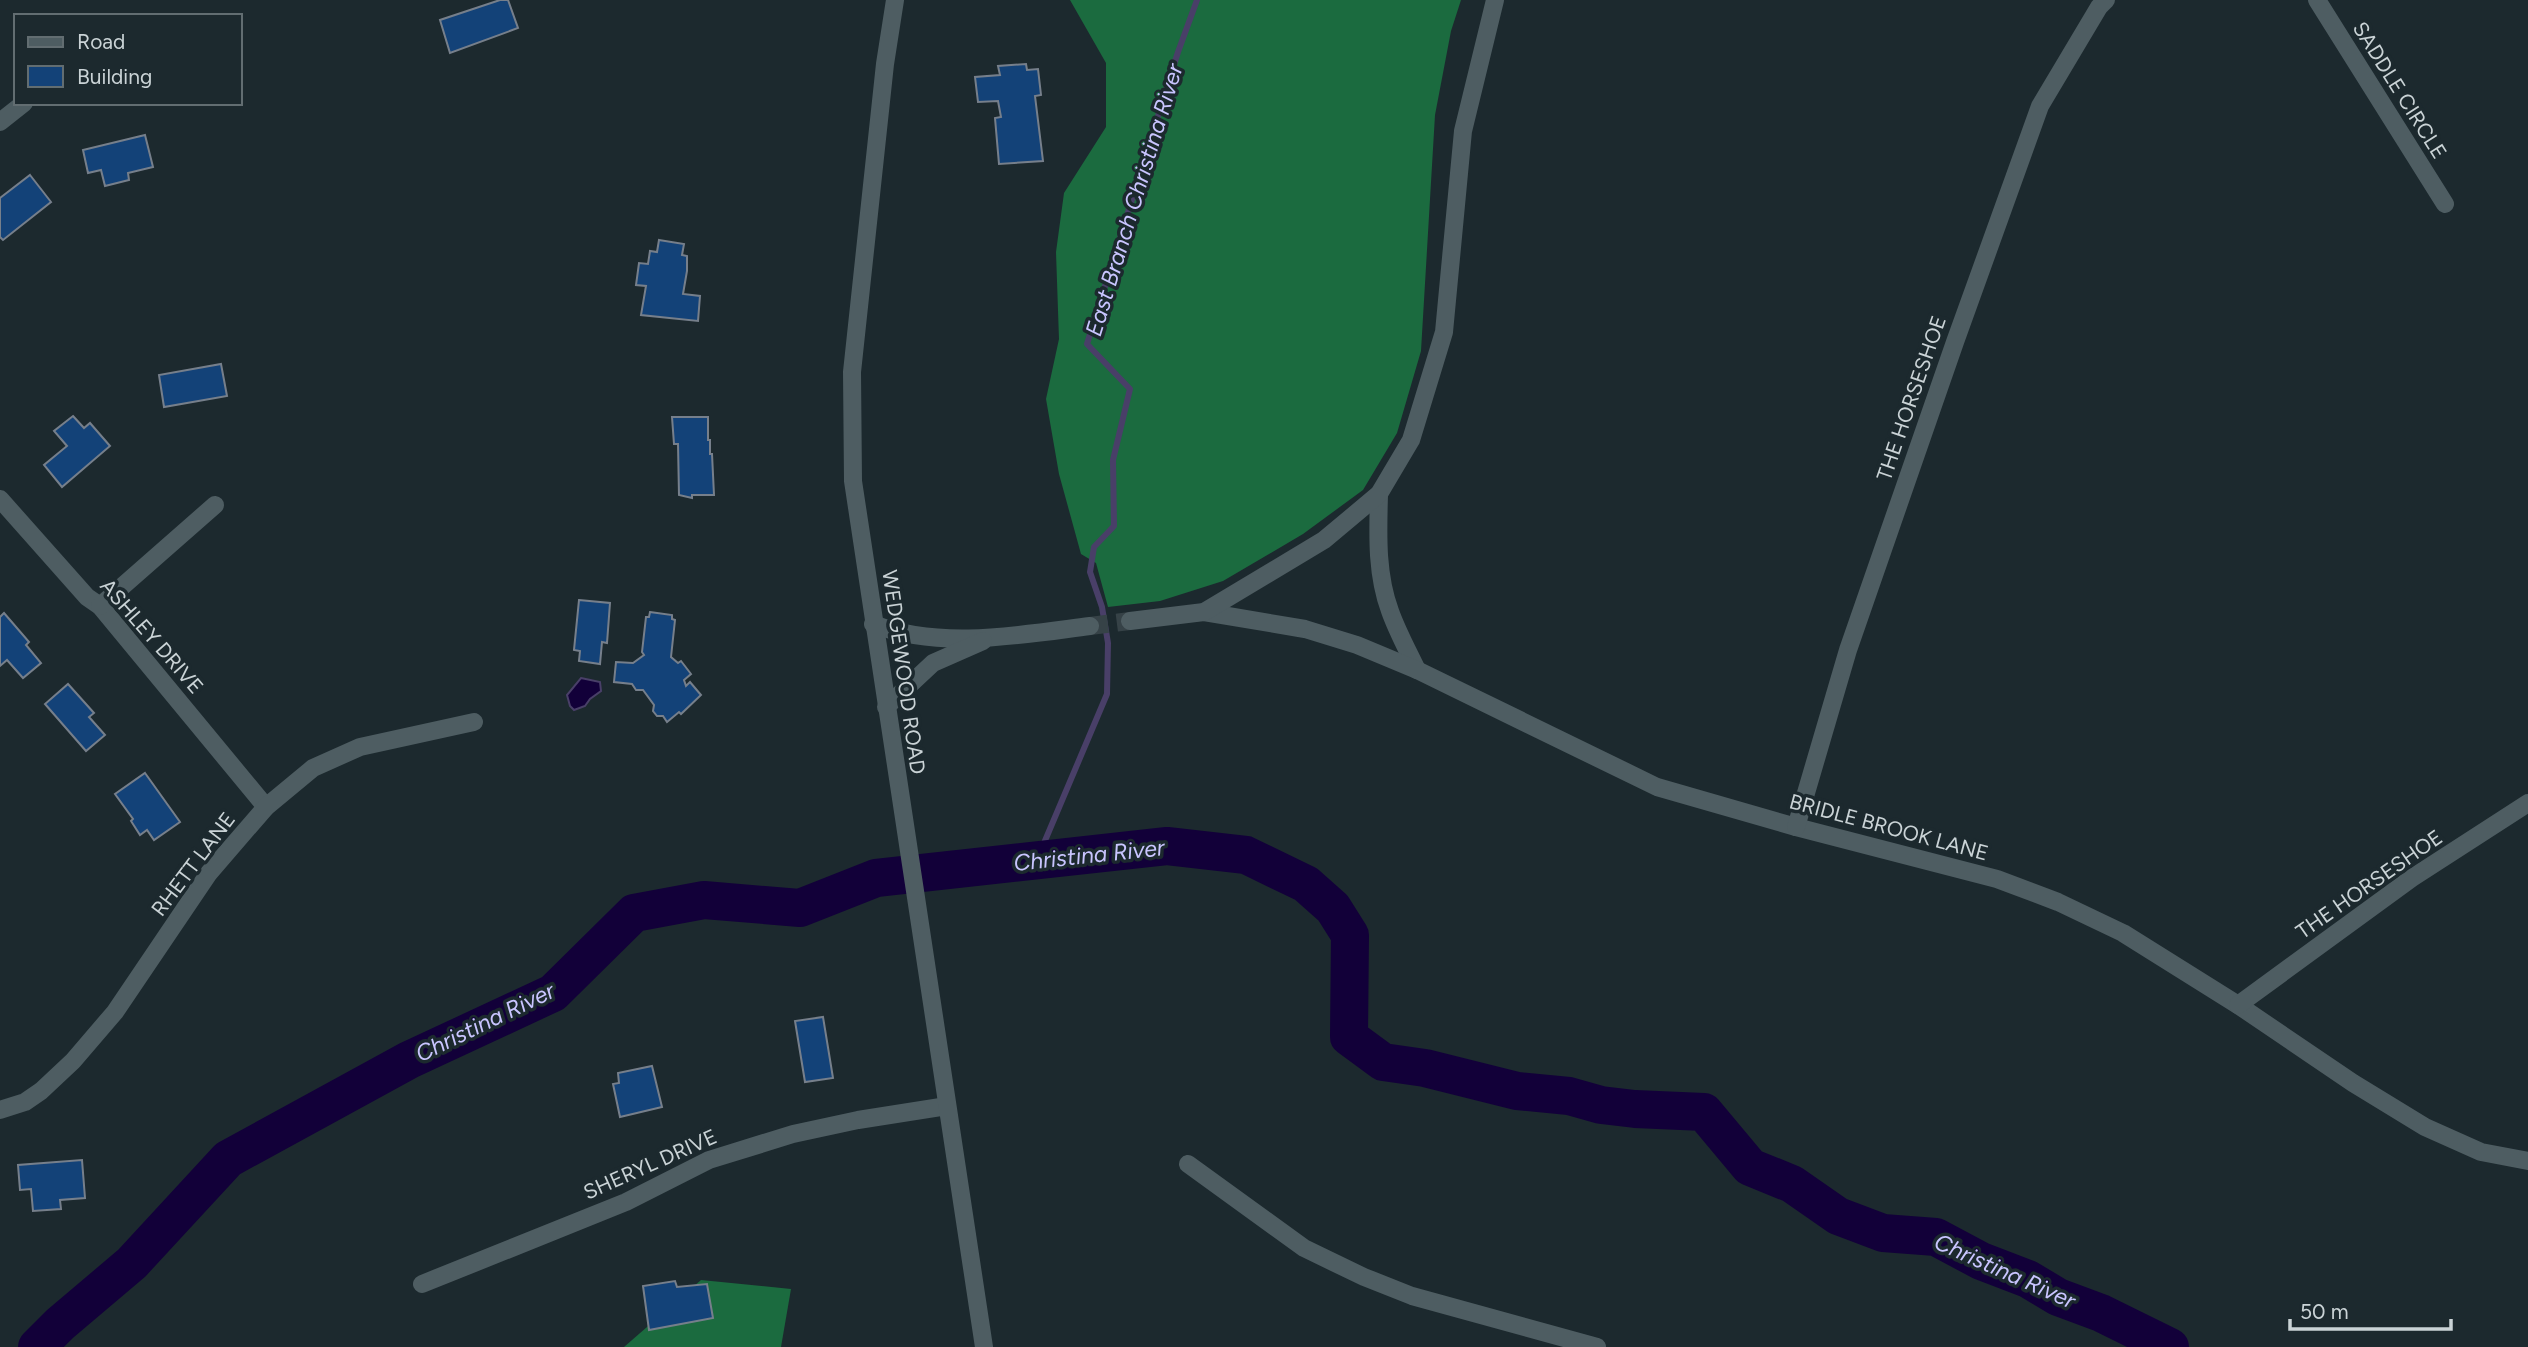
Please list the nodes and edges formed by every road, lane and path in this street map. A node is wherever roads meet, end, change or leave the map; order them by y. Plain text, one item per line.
1 (895, 0) edge
2 (1495, 0) edge
3 (2106, 0) edge
4 (2317, 0) edge
5 (21, 105) edge
6 (0, 122) edge
7 (2445, 204) dead end
8 (1378, 494) junction
9 (0, 499) edge
10 (215, 505) dead end
11 (100, 606) junction
12 (1204, 612) junction
13 (1130, 621) tunnel mouth
14 (873, 624) junction
15 (1090, 626) tunnel mouth
16 (986, 640) junction
17 (1417, 670) junction
18 (886, 706) junction
19 (474, 722) dead end
20 (2528, 803) edge
21 (266, 807) junction
22 (1796, 827) junction
23 (2238, 1005) junction
24 (947, 1106) junction
25 (0, 1110) edge
26 (2528, 1161) edge
27 (1188, 1164) dead end
28 (422, 1284) dead end
29 (984, 1347) edge
30 (1597, 1347) edge

1 - 14 street, WEDGEWOOD ROAD
2 - 8 street
3 - 22 street, THE HORSESHOE
4 - 7 street, SADDLE CIRCLE
5 - 6 street
8 - 12 street
8 - 17 street
9 - 11 street, ASHLEY DRIVE
10 - 11 street
11 - 21 street, ASHLEY DRIVE
12 - 13 street
12 - 17 street, BRIDLE BROOK LANE
14 - 16 street
14 - 18 street, WEDGEWOOD ROAD
15 - 16 street
16 - 18 street
17 - 22 street, BRIDLE BROOK LANE
18 - 24 street, WEDGEWOOD ROAD
19 - 21 street, RHETT LANE
20 - 23 street, THE HORSESHOE
21 - 25 street, RHETT LANE
22 - 23 street, BRIDLE BROOK LANE
23 - 26 street, BRIDLE BROOK LANE
24 - 28 street, SHERYL DRIVE
24 - 29 street, WEDGEWOOD ROAD
27 - 30 street

